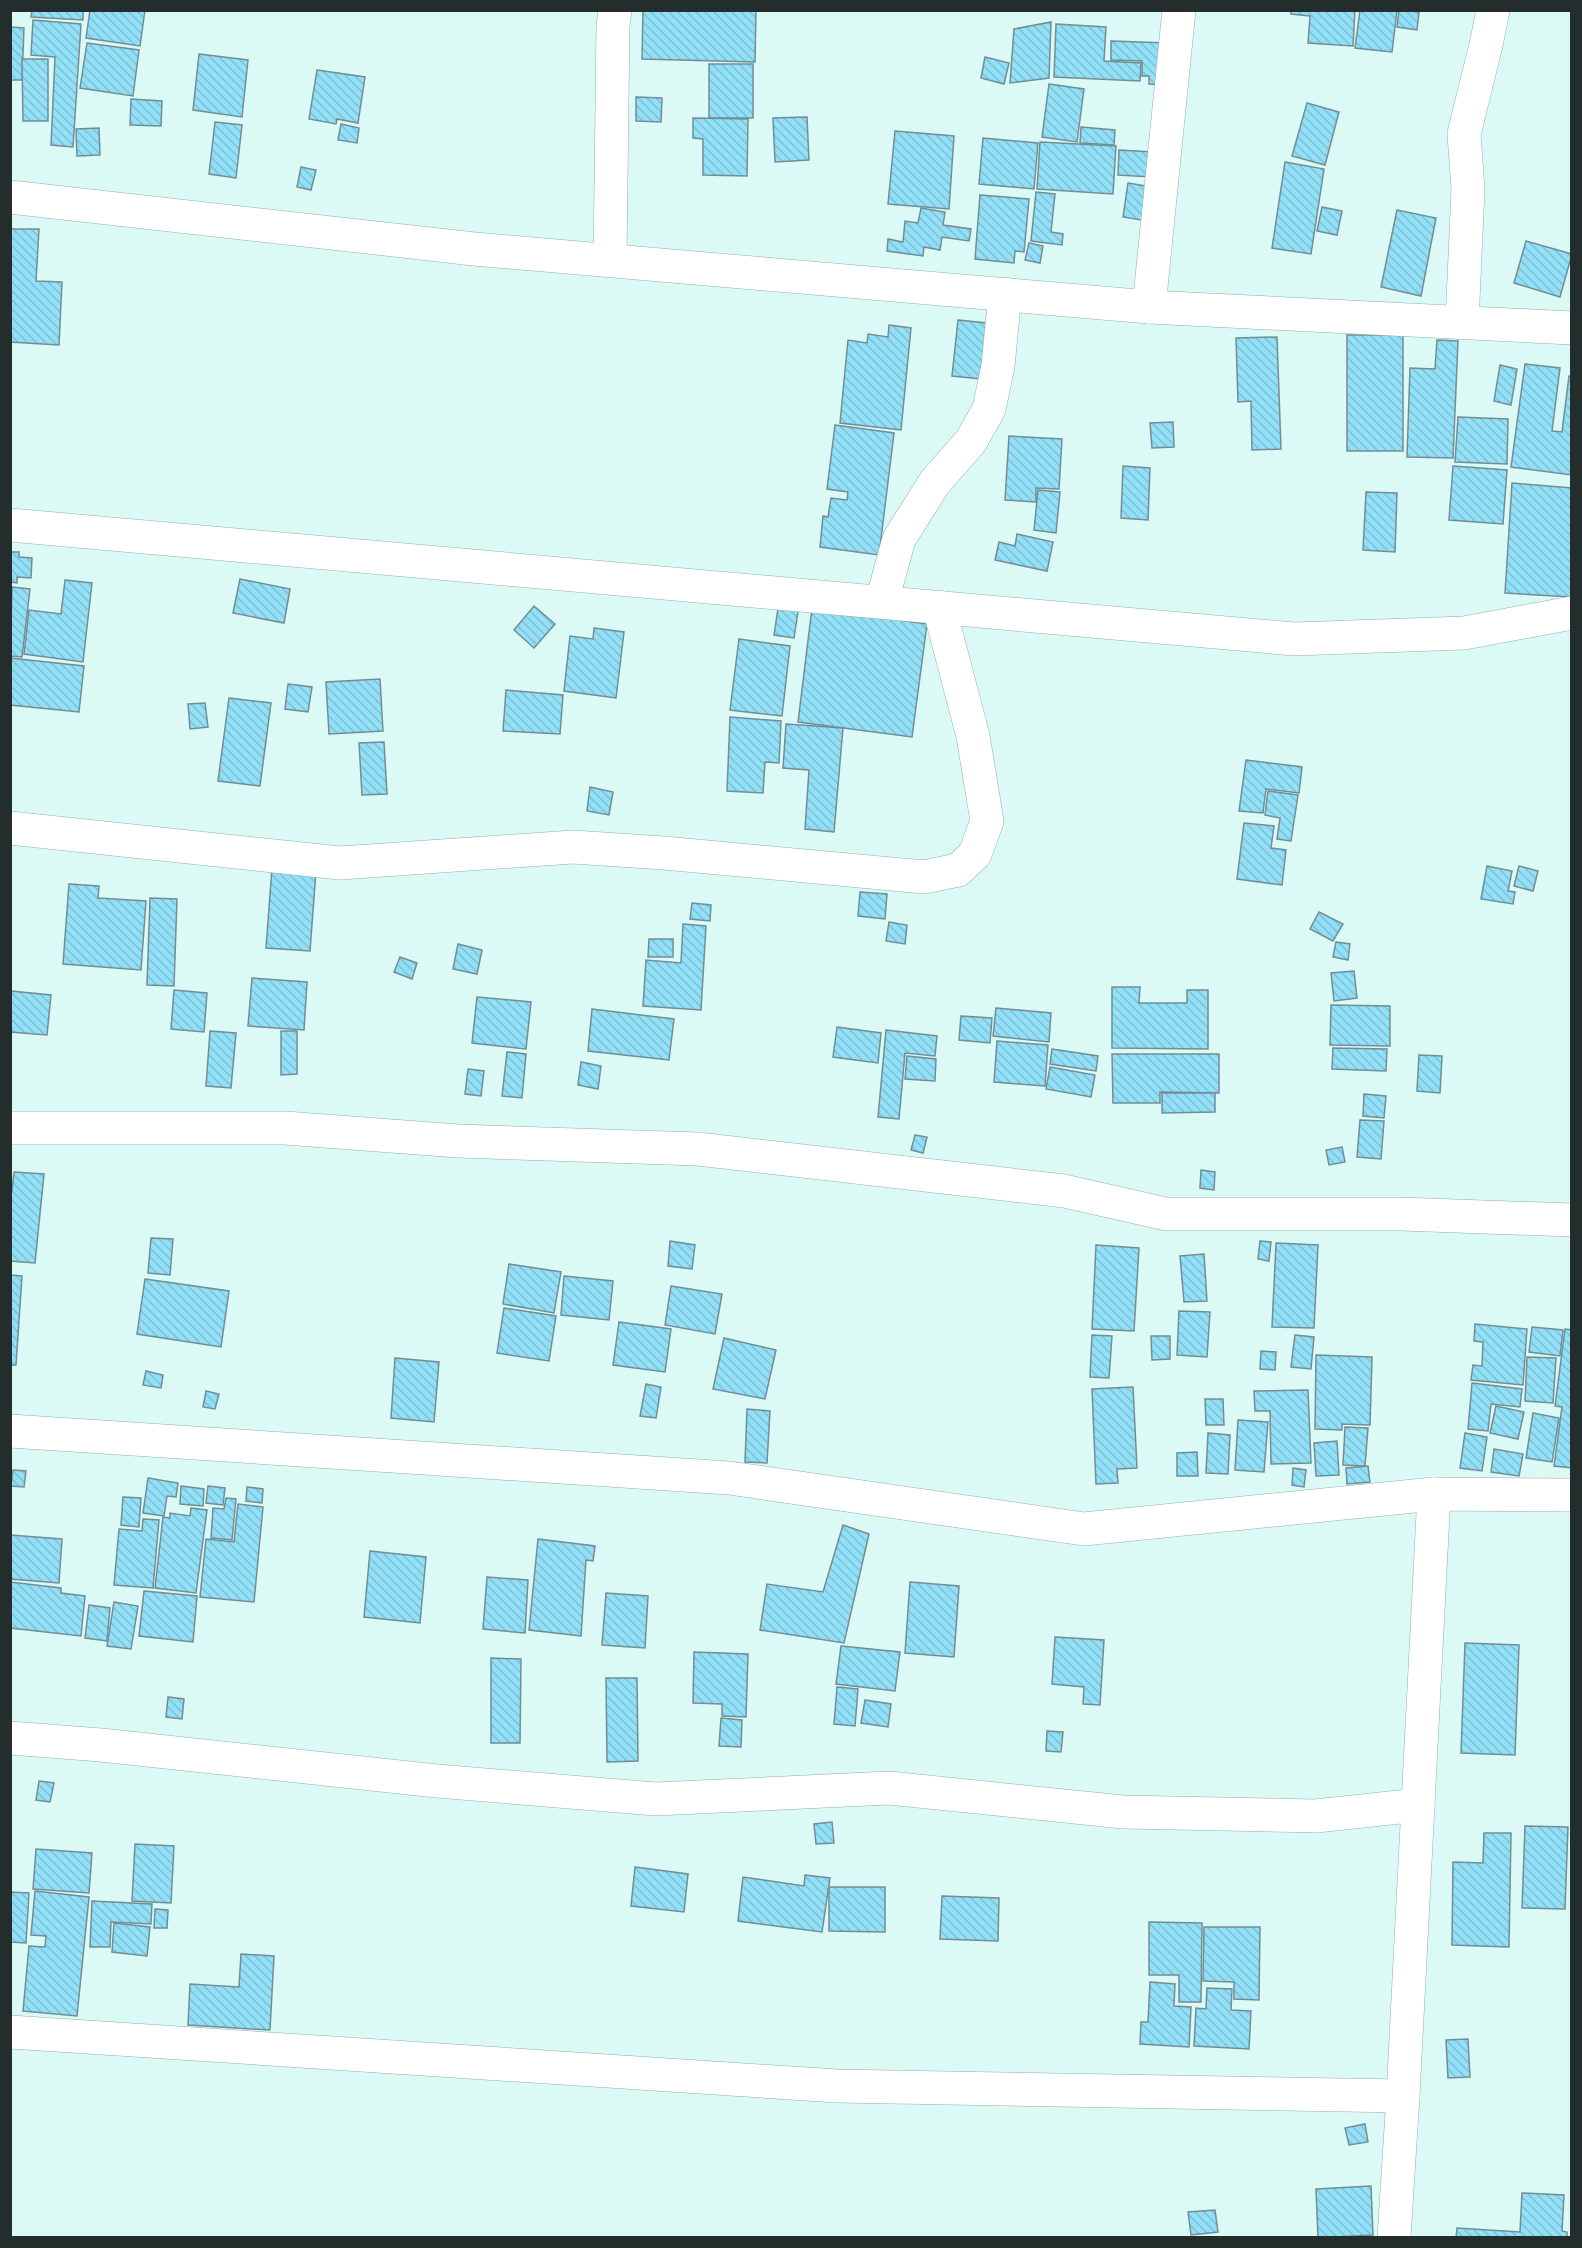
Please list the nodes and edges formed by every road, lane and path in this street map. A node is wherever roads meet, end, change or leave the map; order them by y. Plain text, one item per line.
1 (615, 10) edge
2 (1179, 10) edge
3 (1493, 10) edge
4 (10, 197) edge
5 (610, 260) junction
6 (1005, 294) junction
7 (1149, 307) junction
8 (1462, 323) junction
9 (1572, 328) edge
10 (10, 525) edge
11 (882, 601) junction
12 (939, 607) junction
13 (1572, 613) edge
14 (10, 828) edge
15 (10, 1128) edge
16 (1572, 1220) edge
17 (10, 1431) edge
18 (1434, 1494) junction
19 (1572, 1495) edge
20 (10, 1738) edge
21 (1418, 1805) junction
22 (10, 2032) edge
23 (1403, 2096) junction
24 (1394, 2238) edge

1 - 5 street
2 - 7 street
3 - 8 street
4 - 5 street
5 - 6 street
6 - 7 street
6 - 11 street
7 - 8 street
8 - 9 street
10 - 11 street
11 - 12 street
12 - 13 street
12 - 14 street
15 - 16 street
17 - 18 street
18 - 19 street
18 - 21 street
20 - 21 street
21 - 23 street
22 - 23 street
23 - 24 street

